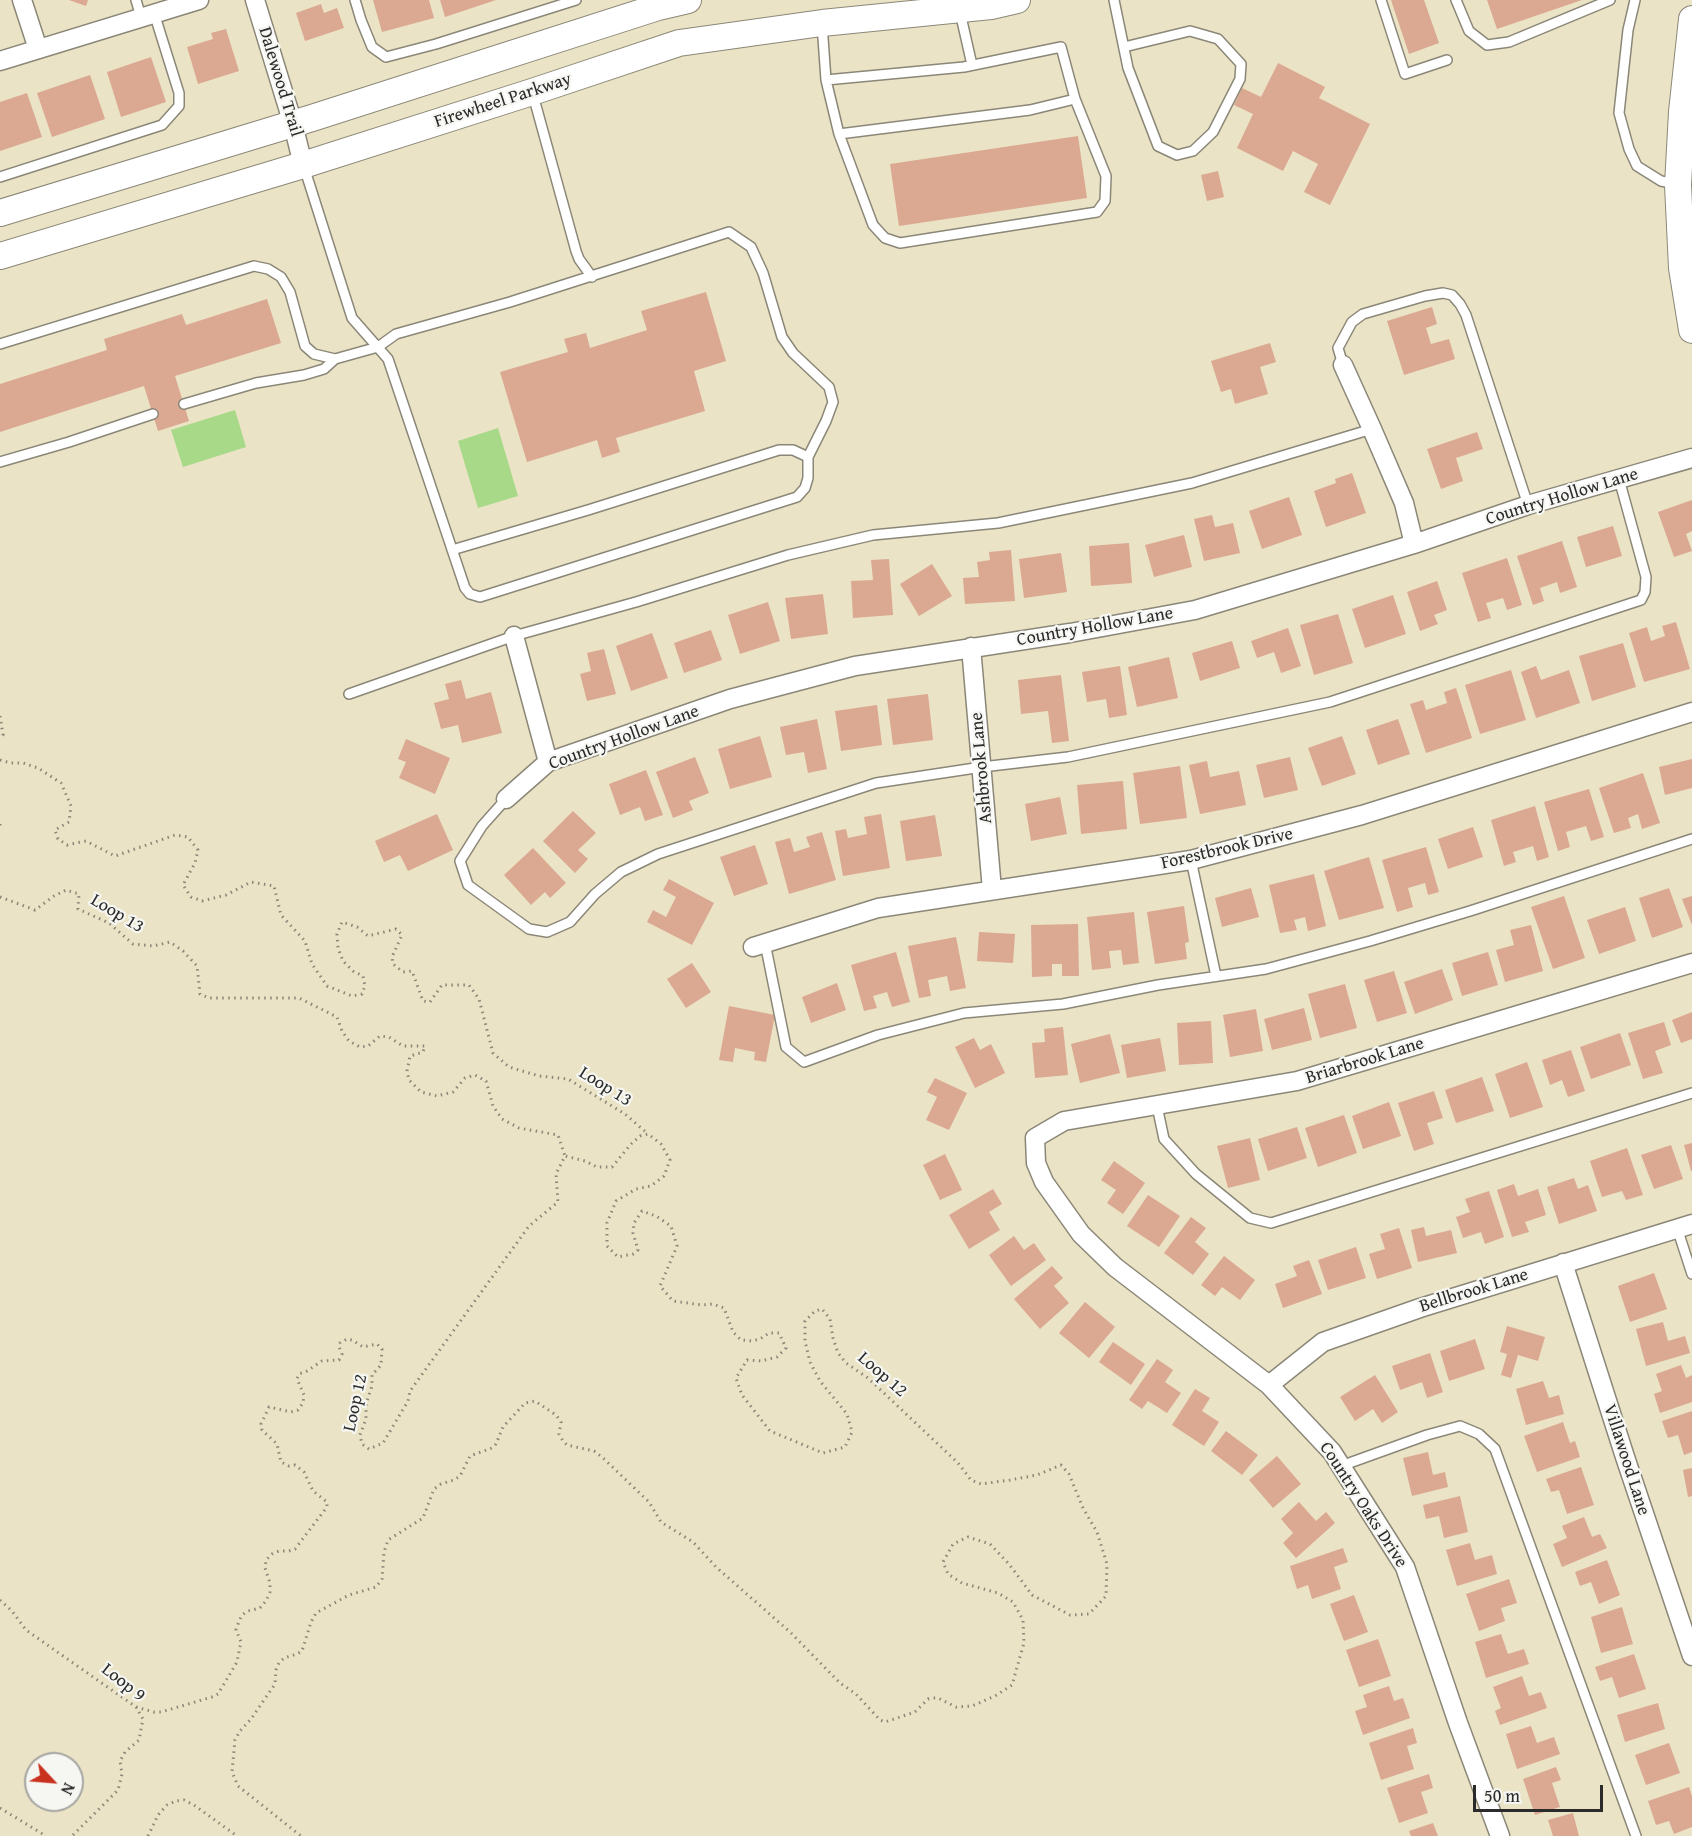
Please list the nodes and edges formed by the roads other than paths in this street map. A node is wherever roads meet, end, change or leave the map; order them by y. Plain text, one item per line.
1 (22, 0) edge
2 (199, 0) edge
3 (255, 0) edge
4 (355, 0) edge
5 (576, 0) edge
6 (688, 0) edge
7 (1017, 0) edge
8 (1114, 0) edge
9 (1381, 0) edge
10 (1456, 0) edge
11 (1610, 0) edge
12 (1635, 0) edge
13 (959, 9) junction
14 (144, 10) edge
15 (823, 11) edge
16 (1692, 19) edge
17 (1124, 47) junction
18 (38, 49) junction
19 (1447, 60) dead end
20 (0, 61) edge
21 (972, 65) junction
22 (826, 80) junction
23 (532, 92) junction
24 (1076, 99) junction
25 (293, 124) junction
26 (839, 134) junction
27 (303, 165) junction
28 (0, 177) edge
29 (1685, 185) edge
30 (0, 213) edge
31 (0, 256) edge
32 (592, 277) junction
33 (1692, 330) edge
34 (0, 344) edge
35 (378, 347) junction
36 (334, 359) junction
37 (1343, 365) joint
38 (184, 404) dead end
39 (153, 414) dead end
40 (1372, 429) junction
41 (808, 457) junction
42 (1692, 458) edge
43 (0, 462) edge
44 (1619, 479) junction
45 (1528, 505) junction
46 (1414, 544) junction
47 (452, 550) junction
48 (514, 636) junction
49 (971, 647) junction
50 (349, 694) dead end
51 (1692, 712) edge
52 (548, 762) junction
53 (982, 767) junction
54 (506, 799) joint
55 (1692, 839) edge
56 (1191, 860) junction
57 (992, 890) junction
58 (759, 945) joint
59 (1692, 963) edge
60 (1216, 976) junction
61 (1692, 1093) edge
62 (1157, 1106) junction
63 (1035, 1138) joint
64 (1685, 1226) edge
65 (1563, 1263) junction
66 (1692, 1274) edge
67 (1269, 1385) junction
68 (1341, 1466) junction
69 (1692, 1656) edge
70 (1500, 1836) edge
71 (1636, 1836) edge

1 - 18 street
2 - 14 street
3 - 25 street, Dalewood Trail
4 - 5 lane
6 - 25 main road
7 - 13 main road, Firewheel Parkway
8 - 17 lane
9 - 19 lane
10 - 11 lane
12 - 29 lane
13 - 15 main road, Firewheel Parkway
13 - 21 lane
14 - 18 street
14 - 28 lane
15 - 22 lane
15 - 23 main road, Firewheel Parkway
16 - 29 main road
17 - 17 lane
18 - 20 street
21 - 22 lane
21 - 24 lane
22 - 26 lane
23 - 27 main road, Firewheel Parkway
23 - 32 lane
24 - 26 lane
24 - 26 lane
25 - 27 street, Dalewood Trail
25 - 30 main road
27 - 31 main road, Firewheel Parkway
27 - 35 lane
29 - 33 main road
32 - 35 lane
32 - 41 lane
34 - 36 lane
35 - 36 lane
35 - 47 lane
36 - 38 lane
37 - 40 street
37 - 45 lane
39 - 43 lane
40 - 46 street
40 - 48 lane
41 - 47 lane
41 - 47 lane
42 - 44 street, Country Hollow Lane
44 - 45 street, Country Hollow Lane
44 - 53 lane
45 - 46 street, Country Hollow Lane
46 - 49 street, Country Hollow Lane
48 - 50 lane
48 - 52 street
49 - 52 street, Country Hollow Lane
49 - 53 street, Ashbrook Lane
51 - 56 street, Forestbrook Drive
52 - 54 street, Country Hollow Lane
53 - 54 lane
53 - 57 street, Ashbrook Lane
55 - 60 lane
56 - 57 street, Forestbrook Drive
56 - 60 lane
57 - 58 street, Forestbrook Drive
58 - 60 lane
59 - 62 street, Briarbrook Lane
61 - 62 lane
62 - 63 street, Briarbrook Lane
63 - 67 street, Country Oaks Drive
64 - 65 street, Bellbrook Lane
64 - 66 lane
65 - 67 street, Bellbrook Lane
65 - 69 street, Villawood Lane
67 - 68 street, Country Oaks Drive
68 - 70 street, Country Oaks Drive
68 - 71 lane

